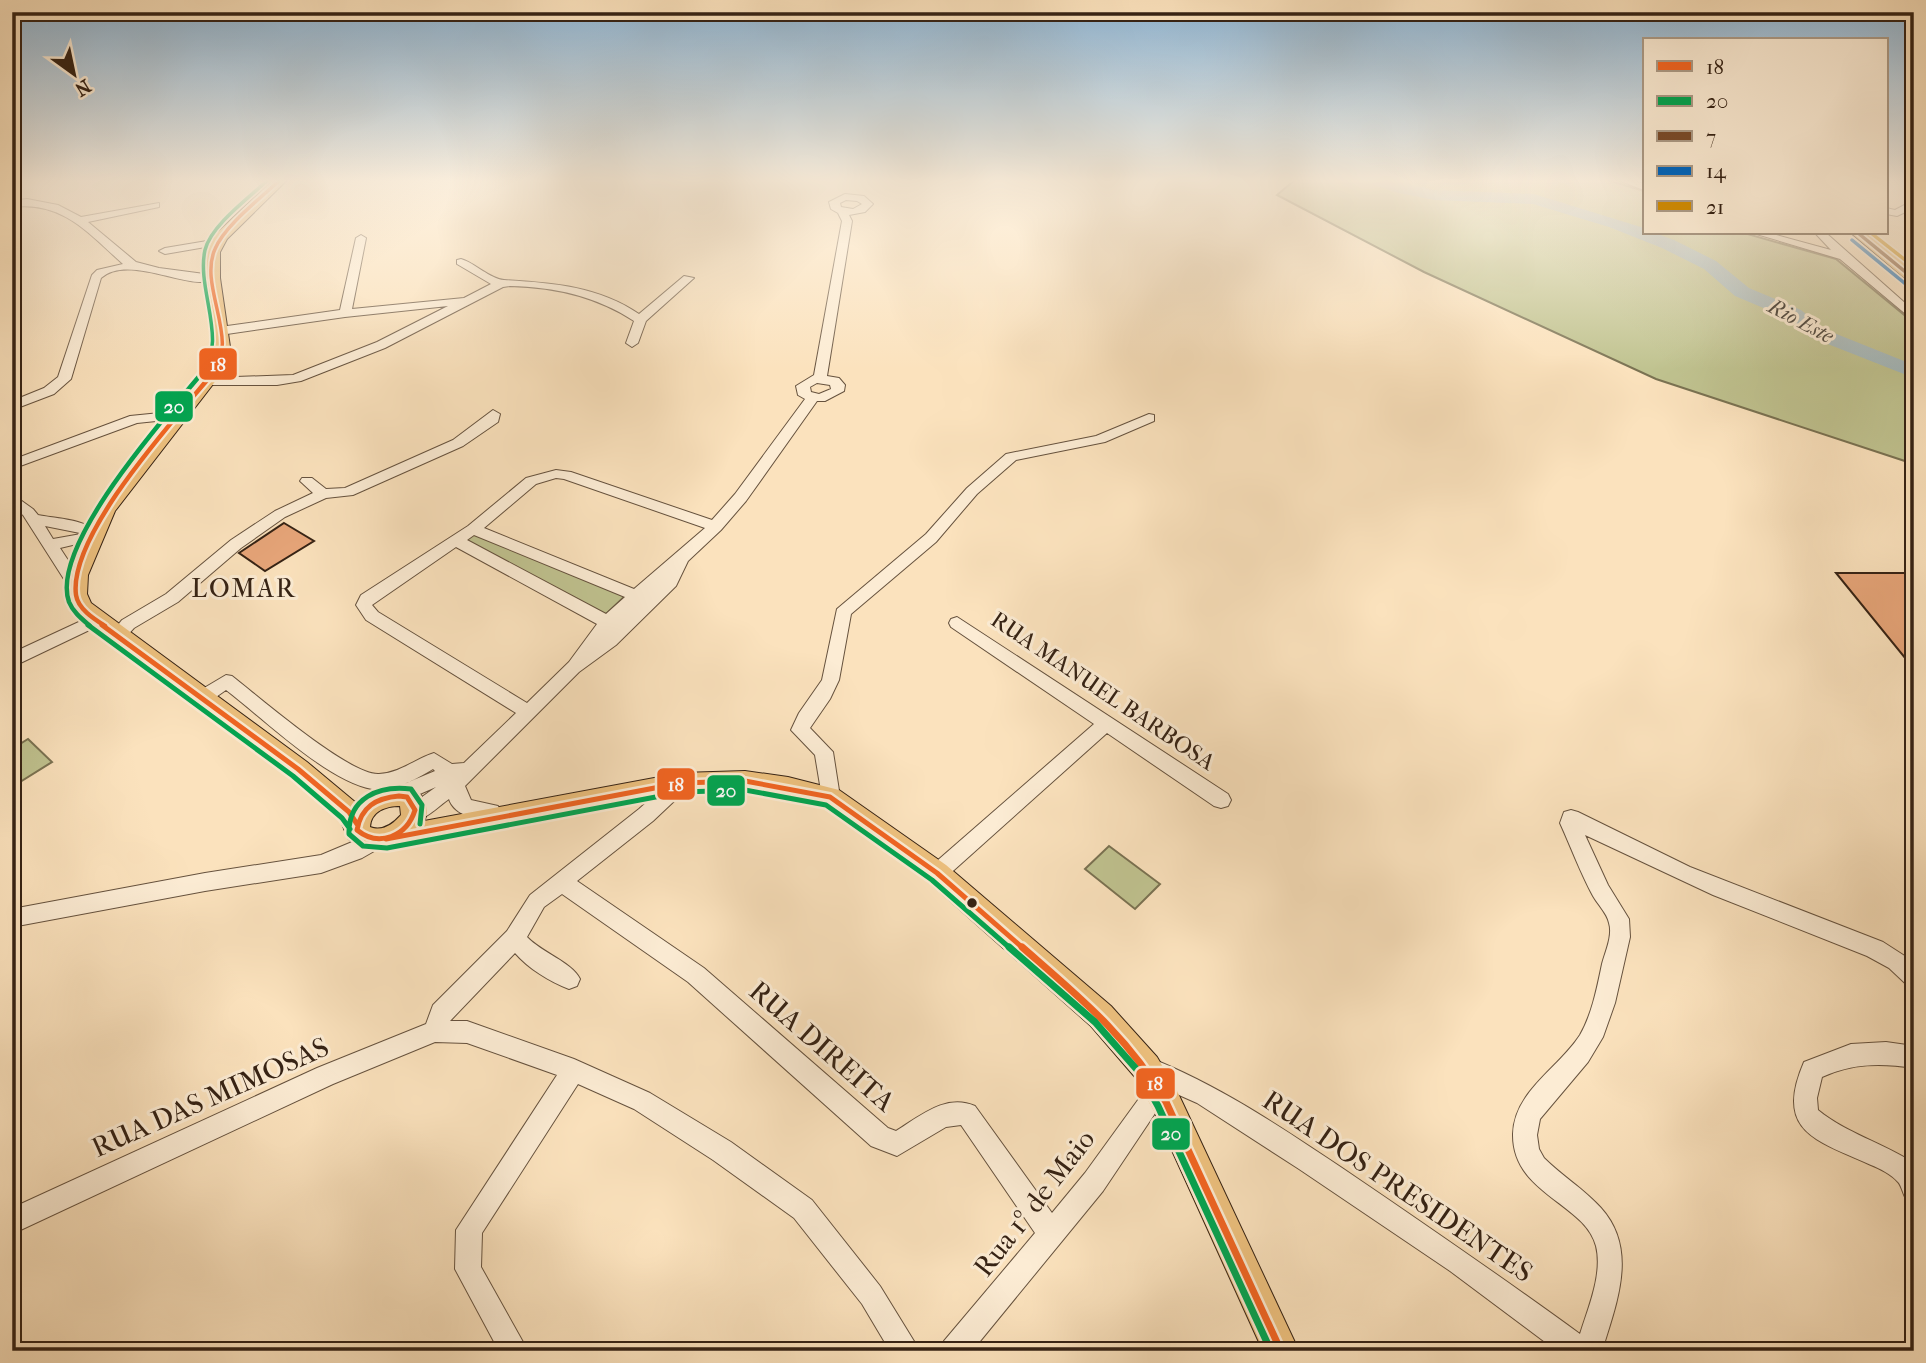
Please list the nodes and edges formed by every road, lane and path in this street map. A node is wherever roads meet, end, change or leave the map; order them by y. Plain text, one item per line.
1 (219, 242) edge
2 (107, 243) edge
3 (215, 243) edge
4 (360, 243) edge
5 (840, 243) edge
6 (1792, 243) edge
7 (1829, 243) edge
8 (1870, 243) edge
9 (165, 251) dead end
10 (1844, 257) junction
11 (461, 262) dead end
12 (132, 264) junction
13 (212, 278) junction
14 (688, 278) dead end
15 (1914, 279) edge
16 (500, 284) junction
17 (467, 301) junction
18 (345, 313) junction
19 (1914, 317) edge
20 (640, 320) junction
21 (220, 331) junction
22 (632, 342) dead end
23 (820, 378) junction
24 (208, 382) junction
25 (813, 398) junction
26 (12, 406) edge
27 (493, 414) dead end
28 (180, 415) junction
29 (1149, 418) dead end
30 (12, 466) edge
31 (307, 481) dead end
32 (323, 494) junction
33 (12, 499) edge
34 (107, 509) junction
35 (33, 519) junction
36 (61, 525) junction
37 (716, 527) junction
38 (473, 529) junction
39 (93, 535) junction
40 (456, 541) junction
41 (47, 544) junction
42 (75, 583) junction
43 (643, 599) junction
44 (96, 620) junction
45 (957, 623) dead end
46 (616, 625) junction
47 (117, 636) junction
48 (12, 661) edge
49 (200, 699) junction
50 (528, 712) junction
51 (1107, 723) junction
52 (298, 769) junction
53 (453, 778) junction
54 (681, 783) junction
55 (830, 797) junction
56 (1221, 800) dead end
57 (398, 802) junction
58 (543, 808) junction
59 (491, 812) junction
60 (369, 833) junction
61 (937, 873) junction
62 (561, 883) junction
63 (12, 918) edge
64 (514, 937) junction
65 (1914, 977) edge
66 (569, 979) dead end
67 (1914, 991) edge
68 (435, 1031) junction
69 (1914, 1057) edge
70 (574, 1070) junction
71 (1160, 1079) junction
72 (1914, 1188) edge
73 (12, 1221) edge
74 (1050, 1233) junction
75 (514, 1351) edge
76 (906, 1351) edge
77 (954, 1351) edge
78 (1281, 1351) edge
79 (1580, 1351) edge
80 (1588, 1351) edge

1 - 13 main road
2 - 12 street
3 - 9 street
4 - 18 street
5 - 23 street
6 - 10 street
7 - 10 street
8 - 15 main road
10 - 19 street
11 - 16 street
12 - 13 street
12 - 26 street
13 - 21 main road
14 - 20 street
16 - 17 street
16 - 20 street
17 - 18 street
17 - 24 street
18 - 21 street
20 - 22 street
21 - 24 main road
23 - 25 street
23 - 25 street
24 - 28 main road
25 - 37 street
27 - 32 street
28 - 30 street
28 - 34 main road
29 - 55 street
31 - 32 street
32 - 47 street
33 - 35 street
34 - 36 street
34 - 39 main road
35 - 36 street
35 - 41 street
36 - 39 street
37 - 38 street
37 - 43 street
38 - 40 street
38 - 43 street
39 - 41 street
39 - 42 main road
40 - 46 street
40 - 50 street
41 - 42 street
42 - 44 main road
43 - 46 street
44 - 47 main road
44 - 48 street
45 - 51 street, RUA MANUEL BARBOSA
46 - 50 street
47 - 49 main road
49 - 52 main road
49 - 53 street
50 - 53 street
51 - 56 street, RUA MANUEL BARBOSA
51 - 61 street
52 - 57 main road
52 - 60 main road
53 - 57 street
53 - 59 street
54 - 55 main road
54 - 58 main road
54 - 62 street
55 - 61 main road
57 - 59 main road
57 - 60 main road
57 - 60 main road
58 - 59 main road
58 - 60 main road
60 - 63 street
61 - 71 main road
62 - 64 street
62 - 74 street, RUA DIREITA
64 - 66 street
64 - 68 street
65 - 67 street
65 - 80 street
68 - 70 street
68 - 73 street, RUA DAS MIMOSAS
69 - 72 street
70 - 75 street
70 - 76 street
71 - 74 street, Rua 1º de Maio
71 - 78 main road
71 - 79 street, RUA DOS PRESIDENTES
74 - 77 street, Rua 1º de Maio

